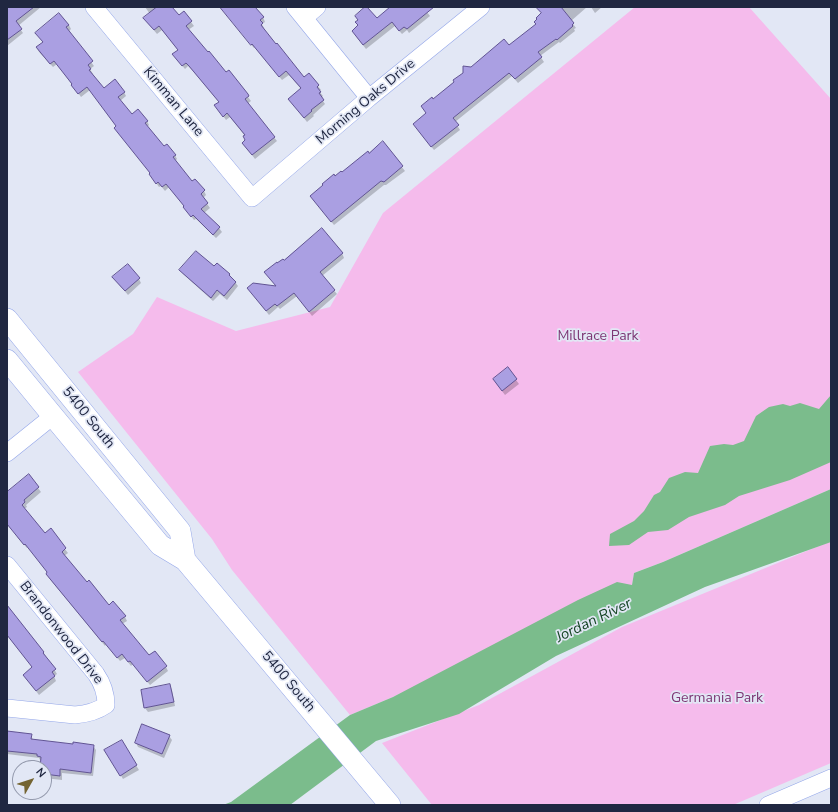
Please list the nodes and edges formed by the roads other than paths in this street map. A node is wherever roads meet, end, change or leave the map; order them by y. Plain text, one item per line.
1 (94, 7) edge
2 (481, 7) edge
3 (305, 11) edge
4 (369, 98) junction
5 (252, 198) joint
6 (7, 320) edge
7 (7, 360) edge
8 (53, 416) junction
9 (7, 453) edge
10 (185, 560) junction
11 (7, 565) edge
12 (7, 708) edge
13 (831, 778) edge
14 (390, 805) edge
15 (768, 805) edge

1 - 5 street, Kimman Lane
2 - 4 street, Morning Oaks Drive
3 - 4 street
4 - 5 street, Morning Oaks Drive
6 - 10 main road, 5400 South
7 - 8 main road, 5400 South
8 - 9 street
8 - 10 main road, 5400 South
10 - 14 main road, 5400 South
11 - 12 street, Brandonwood Drive
13 - 15 street

